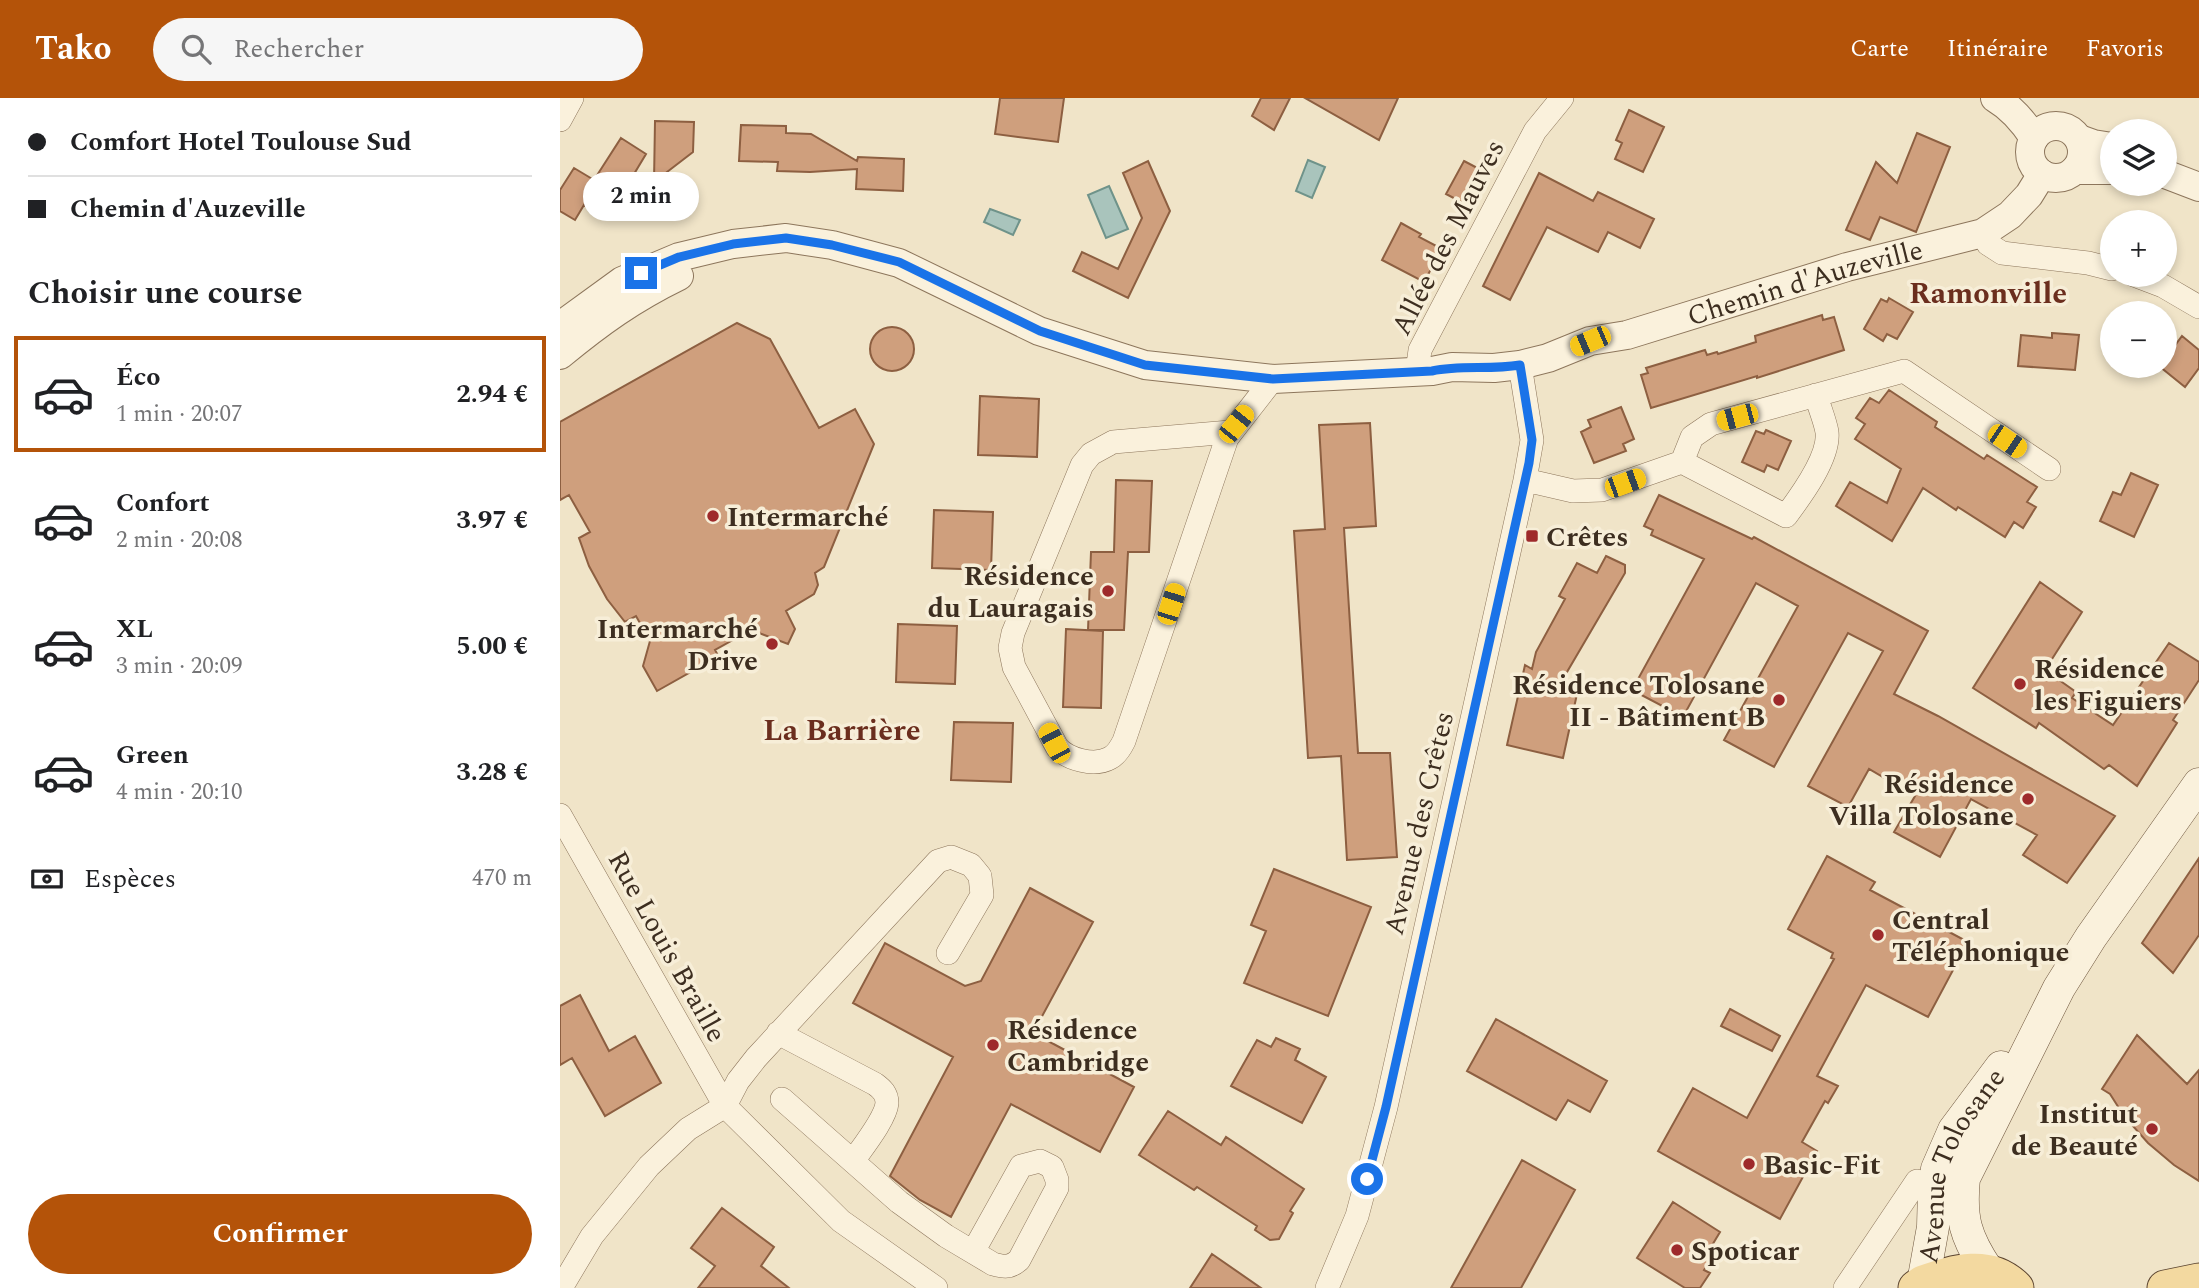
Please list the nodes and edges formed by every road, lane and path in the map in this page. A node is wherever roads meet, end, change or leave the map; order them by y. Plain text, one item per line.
1 (572, 98) edge
2 (1562, 98) edge
3 (1995, 98) edge
4 (560, 120) edge
5 (2034, 138) junction
6 (2079, 139) junction
7 (2100, 145) edge
8 (2177, 160) edge
9 (2199, 167) edge
10 (2075, 170) junction
11 (2100, 170) edge
12 (2042, 174) junction
13 (2177, 179) edge
14 (2199, 187) edge
15 (1983, 233) junction
16 (832, 245) junction
17 (2100, 266) edge
18 (2165, 287) edge
19 (2199, 307) edge
20 (560, 326) edge
21 (560, 355) edge
22 (1424, 372) junction
23 (1522, 374) junction
24 (1273, 379) junction
25 (1816, 395) junction
26 (1230, 432) junction
27 (1682, 462) junction
28 (2049, 469) dead end
29 (1525, 480) junction
30 (2199, 783) edge
31 (560, 815) edge
32 (948, 953) dead end
33 (2059, 988) junction
34 (778, 1033) junction
35 (782, 1100) dead end
36 (725, 1106) junction
37 (853, 1161) junction
38 (1917, 1181) dead end
39 (974, 1252) junction
40 (2002, 1279) edge
41 (2199, 1281) edge
42 (1919, 1285) edge
43 (561, 1288) edge
44 (936, 1288) edge
45 (1327, 1288) edge
46 (1845, 1288) edge
47 (2165, 1288) edge

1 - 4 street
2 - 22 street, Allée des Mauves
3 - 5 street
5 - 6 street
5 - 12 street
6 - 7 street
6 - 10 street
8 - 9 street
10 - 11 street
10 - 12 street
12 - 15 street, Chemin d'Auzeville
13 - 14 street
15 - 17 street
15 - 23 street, Chemin d'Auzeville
16 - 20 street, Chemin d'Auzeville
16 - 21 street, Chemin d'Auzeville
16 - 24 street, Chemin d'Auzeville
18 - 19 street
22 - 23 street, Chemin d'Auzeville
22 - 24 street, Chemin d'Auzeville
23 - 29 street, Avenue des Crêtes
24 - 26 street
25 - 27 street
25 - 27 street
25 - 28 street
26 - 26 street
27 - 29 street
29 - 45 street, Avenue des Crêtes
30 - 33 main road, Avenue Tolosane
31 - 36 street, Rue Louis Braille
32 - 34 street
33 - 40 main road, Avenue Tolosane
33 - 42 main road, Avenue Tolosane
34 - 36 street
34 - 37 street
35 - 37 street
36 - 43 street
36 - 44 street, Rue Louis Braille
37 - 39 street
38 - 46 street, Avenue Tolosane
39 - 39 street
40 - 42 main road
41 - 47 main road

